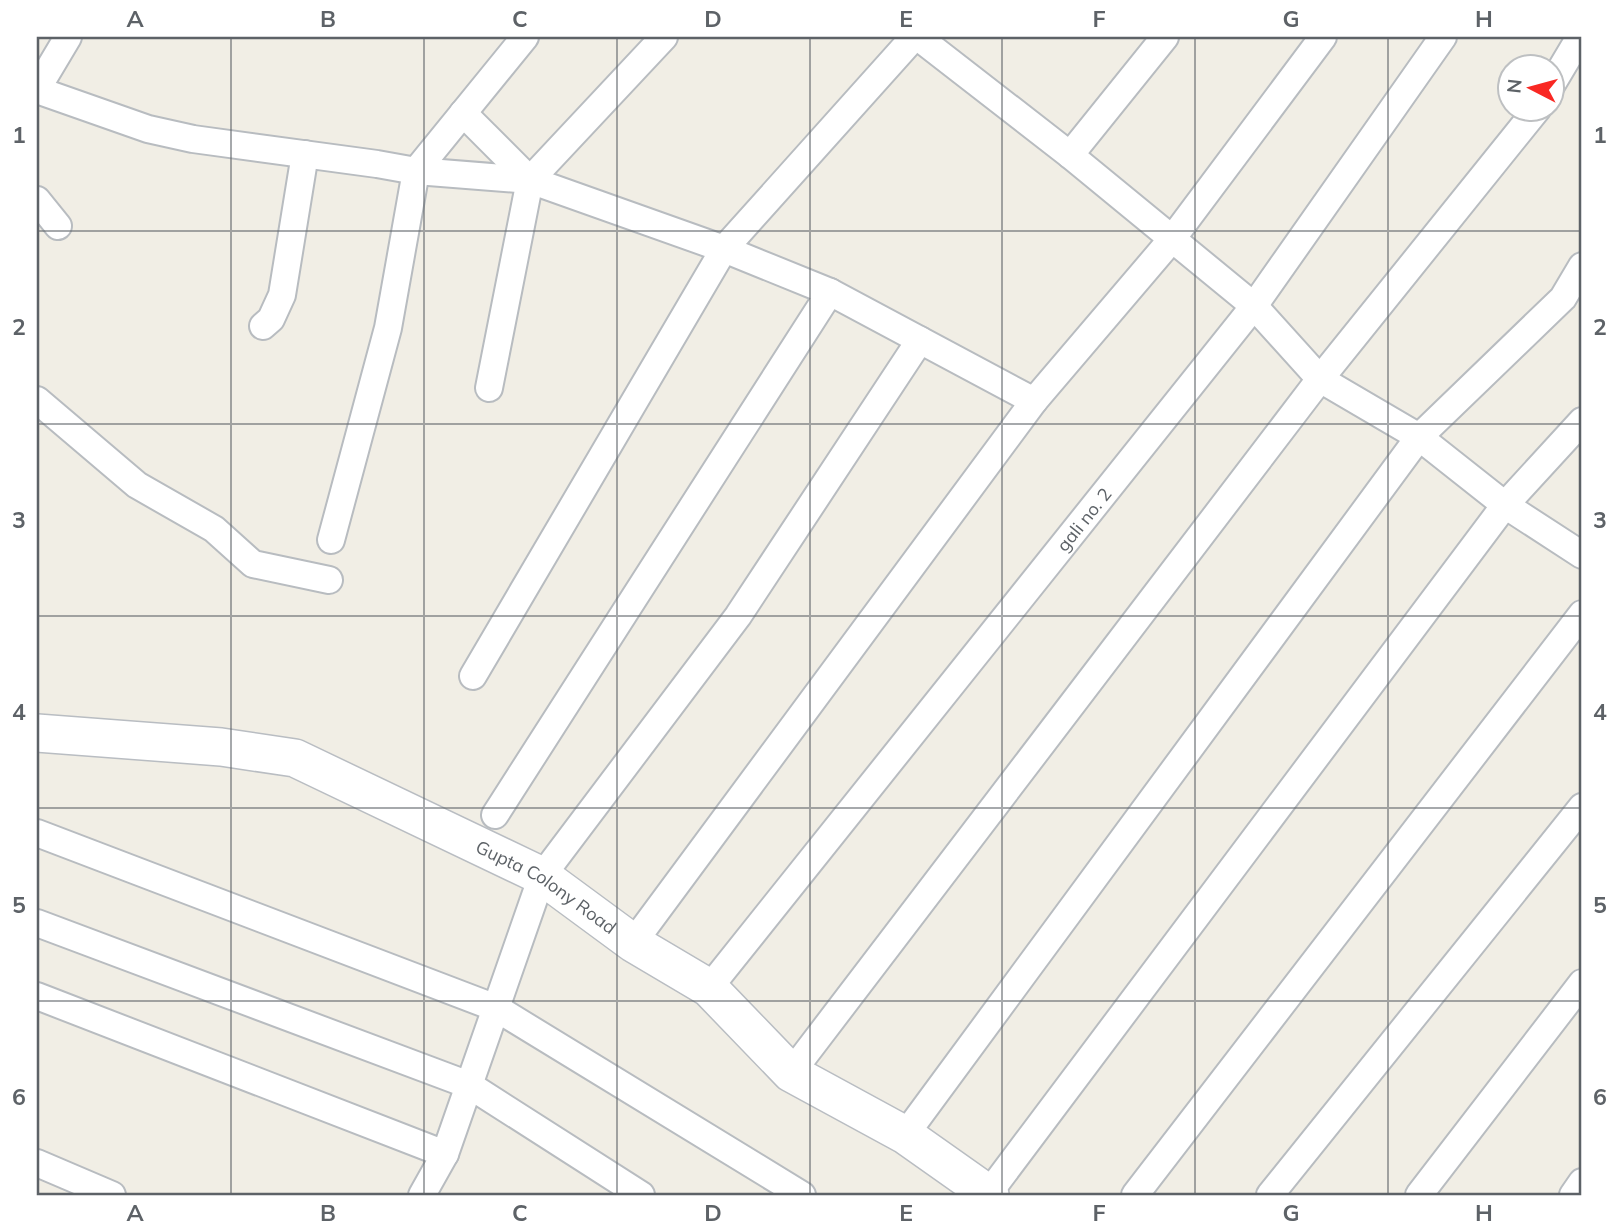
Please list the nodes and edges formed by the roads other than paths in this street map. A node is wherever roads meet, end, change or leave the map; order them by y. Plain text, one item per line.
1 (68, 37) edge
2 (525, 37) edge
3 (664, 37) edge
4 (916, 37) edge
5 (1165, 37) edge
6 (1323, 37) edge
7 (1443, 37) edge
8 (1580, 37) edge
9 (1566, 60) edge
10 (37, 90) edge
11 (463, 113) junction
12 (1527, 122) edge
13 (305, 154) junction
14 (1070, 155) junction
15 (416, 171) junction
16 (530, 180) junction
17 (37, 200) edge
18 (58, 226) dead end
19 (1172, 239) junction
20 (724, 249) junction
21 (1582, 266) edge
22 (830, 292) junction
23 (1254, 306) junction
24 (263, 326) dead end
25 (920, 340) junction
26 (1320, 379) junction
27 (489, 388) dead end
28 (37, 400) edge
29 (1034, 401) junction
30 (1582, 421) edge
31 (1419, 437) junction
32 (1505, 505) junction
33 (331, 540) dead end
34 (1582, 555) edge
35 (329, 580) dead end
36 (1582, 614) edge
37 (473, 677) dead end
38 (37, 733) edge
39 (1582, 807) edge
40 (495, 816) dead end
41 (37, 833) edge
42 (542, 876) junction
43 (37, 923) edge
44 (633, 943) junction
45 (1582, 983) edge
46 (709, 988) junction
47 (37, 996) edge
48 (496, 1008) junction
49 (791, 1073) junction
50 (469, 1085) junction
51 (905, 1135) junction
52 (445, 1154) junction
53 (37, 1163) edge
54 (1582, 1182) edge
55 (112, 1195) edge
56 (422, 1195) edge
57 (641, 1195) edge
58 (802, 1195) edge
59 (989, 1195) edge
60 (1135, 1195) edge
61 (1270, 1195) edge
62 (1419, 1195) edge
63 (1573, 1195) edge

1 - 10 street
2 - 11 street
3 - 16 street
4 - 14 street
4 - 20 street
5 - 14 street
6 - 19 street
7 - 23 street, gali no. 2
8 - 9 street
10 - 13 street
11 - 15 street
11 - 16 street
12 - 26 street
13 - 15 street
13 - 24 street
14 - 19 street
15 - 16 street
15 - 33 street
16 - 20 street
16 - 27 street
17 - 18 street
19 - 23 street
19 - 29 street
20 - 22 street
20 - 37 street
21 - 31 street
22 - 25 street
22 - 40 street
23 - 26 street
23 - 46 street, gali no. 2
25 - 29 street
25 - 42 street
26 - 31 street
26 - 49 street
28 - 35 street
29 - 44 street
30 - 32 street
31 - 32 street
31 - 51 street
32 - 34 street
32 - 59 street
36 - 60 street
38 - 42 street, Gupta Colony Road
39 - 61 street
41 - 48 street
42 - 44 street, Gupta Colony Road
42 - 48 street
43 - 50 street
44 - 46 street, Gupta Colony Road
45 - 62 street
46 - 49 street, Gupta Colony Road
47 - 52 street
48 - 50 street
48 - 58 street
49 - 51 street, Gupta Colony Road
50 - 52 street
50 - 57 street
51 - 59 street, Gupta Colony Road
52 - 56 street
53 - 55 street
54 - 63 street

